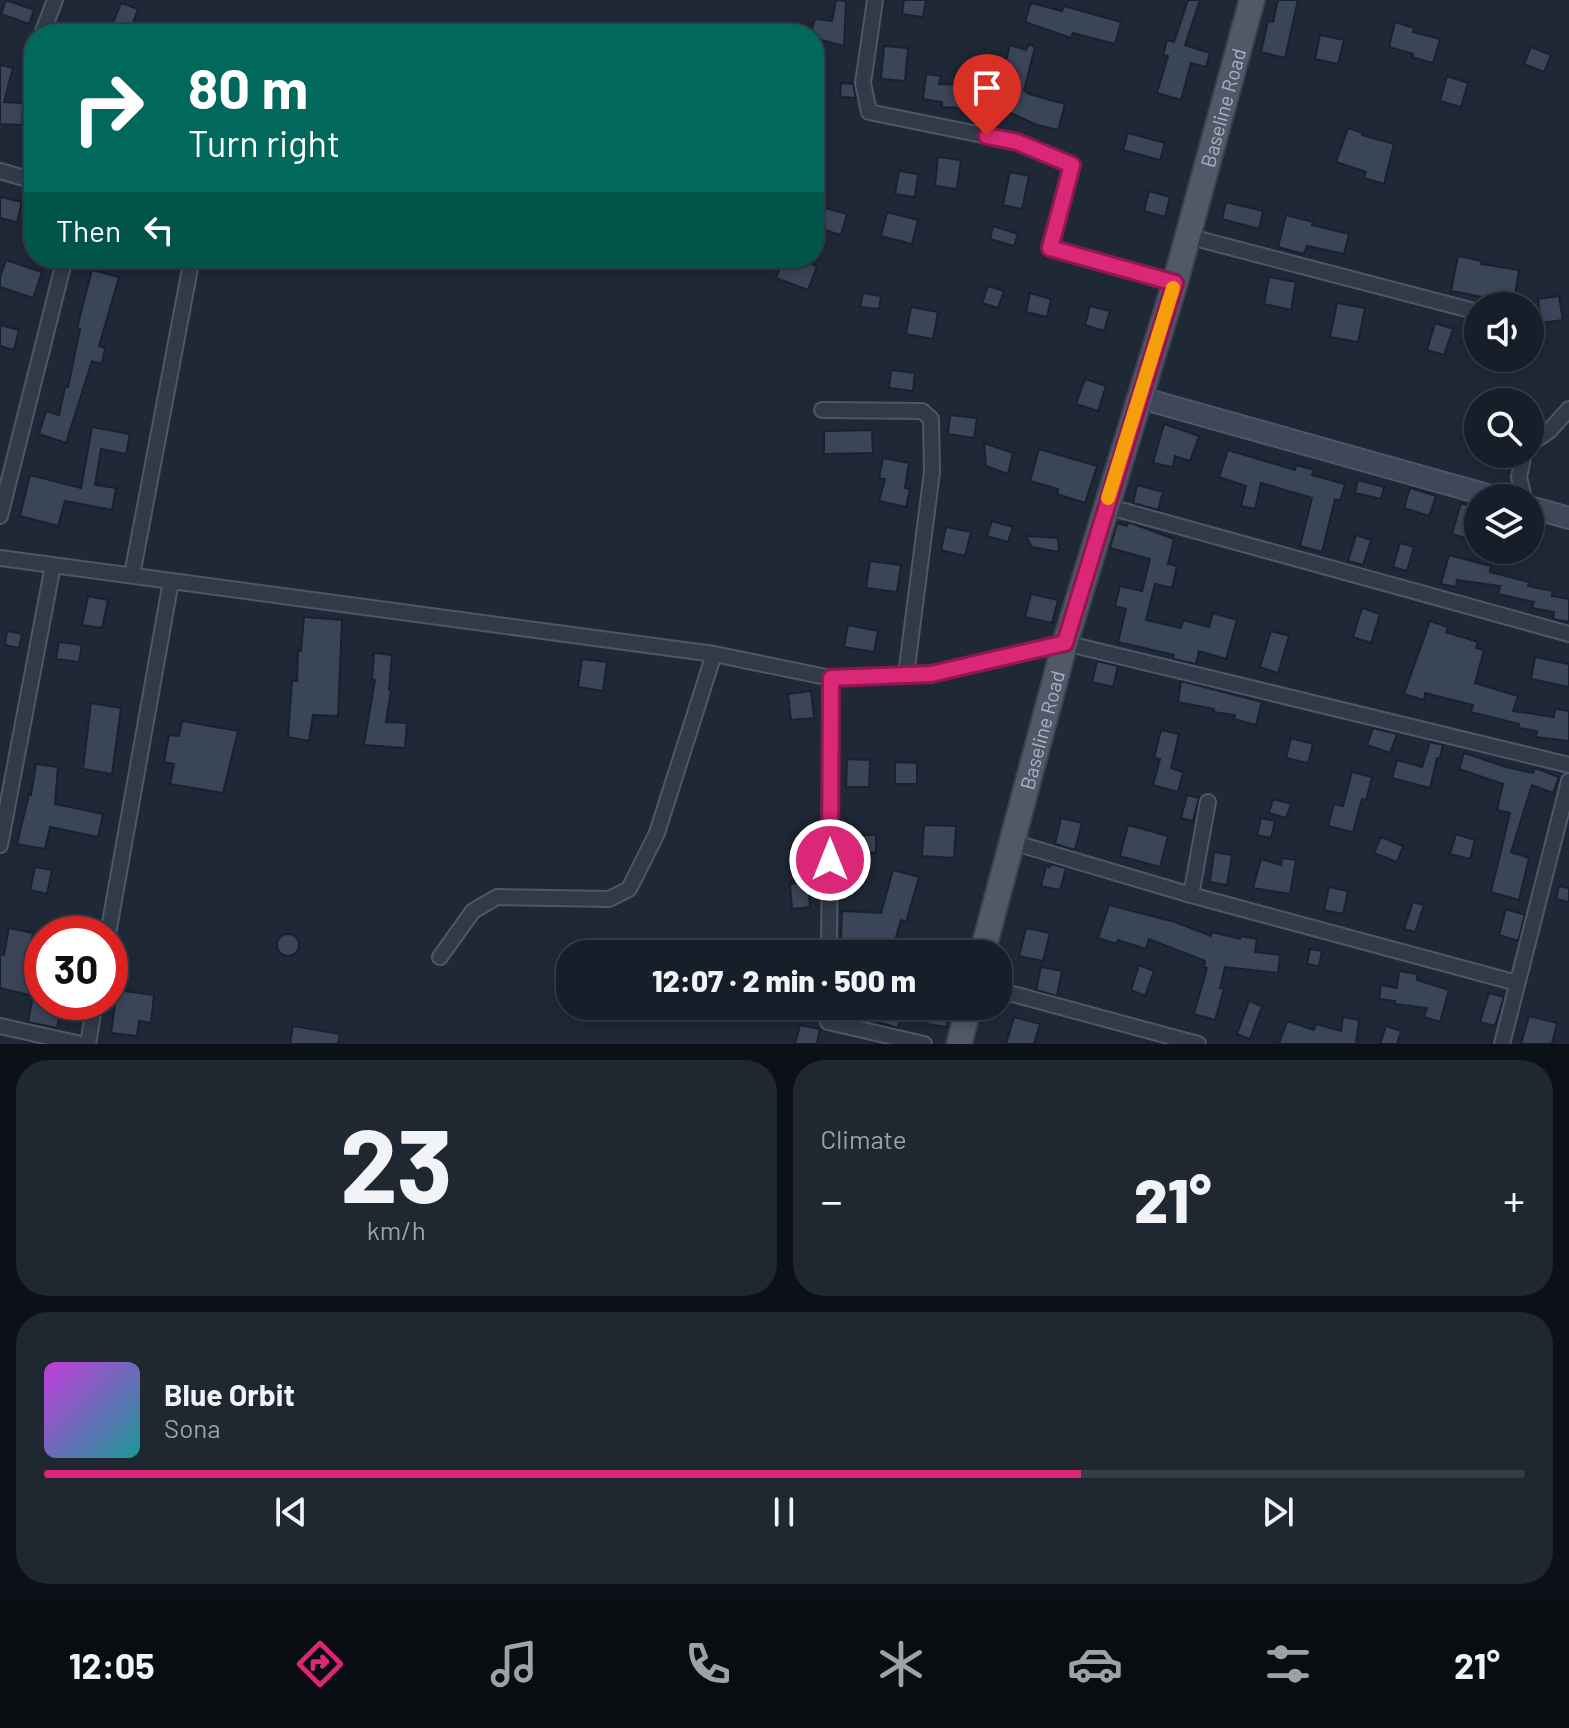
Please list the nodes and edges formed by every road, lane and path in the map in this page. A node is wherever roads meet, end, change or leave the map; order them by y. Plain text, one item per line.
1 (55, 0) edge
2 (875, 0) edge
3 (1252, 0) edge
4 (46, 24) edge
5 (0, 171) edge
6 (24, 178) edge
7 (1187, 236) junction
8 (62, 268) edge
9 (190, 268) edge
10 (1175, 283) junction
11 (1464, 308) edge
12 (1141, 398) junction
13 (1569, 409) edge
14 (822, 410) dead end
15 (1544, 434) edge
16 (1464, 488) edge
17 (1106, 506) junction
18 (1544, 511) edge
19 (0, 516) edge
20 (1569, 518) edge
21 (0, 558) edge
22 (53, 565) junction
23 (132, 575) junction
24 (171, 581) junction
25 (1569, 634) edge
26 (1065, 643) junction
27 (714, 654) junction
28 (906, 675) junction
29 (831, 678) junction
30 (1569, 765) edge
31 (1569, 781) edge
32 (1208, 802) dead end
33 (1012, 842) junction
34 (0, 845) edge
35 (1191, 895) junction
36 (111, 916) edge
37 (829, 940) edge
38 (986, 940) edge
39 (440, 957) dead end
40 (1517, 983) junction
41 (1012, 994) edge
42 (92, 1020) edge
43 (828, 1020) edge
44 (965, 1020) edge
45 (0, 1026) edge
46 (81, 1044) edge
47 (88, 1044) edge
48 (924, 1044) edge
49 (959, 1044) edge
50 (1198, 1044) edge
51 (1502, 1044) edge

1 - 4 street
2 - 10 street
3 - 7 main road, Baseline Road
5 - 6 street
7 - 10 main road, Baseline Road
7 - 11 street
8 - 19 street
9 - 23 street
10 - 12 main road, Baseline Road
12 - 16 street
12 - 17 main road, Baseline Road
13 - 15 street
14 - 28 street
17 - 25 street
17 - 26 main road, Baseline Road
18 - 20 street
21 - 22 street
22 - 23 street
22 - 34 street
23 - 24 street
24 - 27 street
24 - 36 street
26 - 28 street
26 - 30 street
26 - 33 main road, Baseline Road
27 - 29 street
27 - 39 street
28 - 29 street
29 - 37 street
31 - 40 street
32 - 35 street
33 - 35 street
33 - 38 main road, Baseline Road
35 - 40 street
40 - 51 street
41 - 50 street
42 - 47 street
43 - 48 street
44 - 49 main road
45 - 46 street

